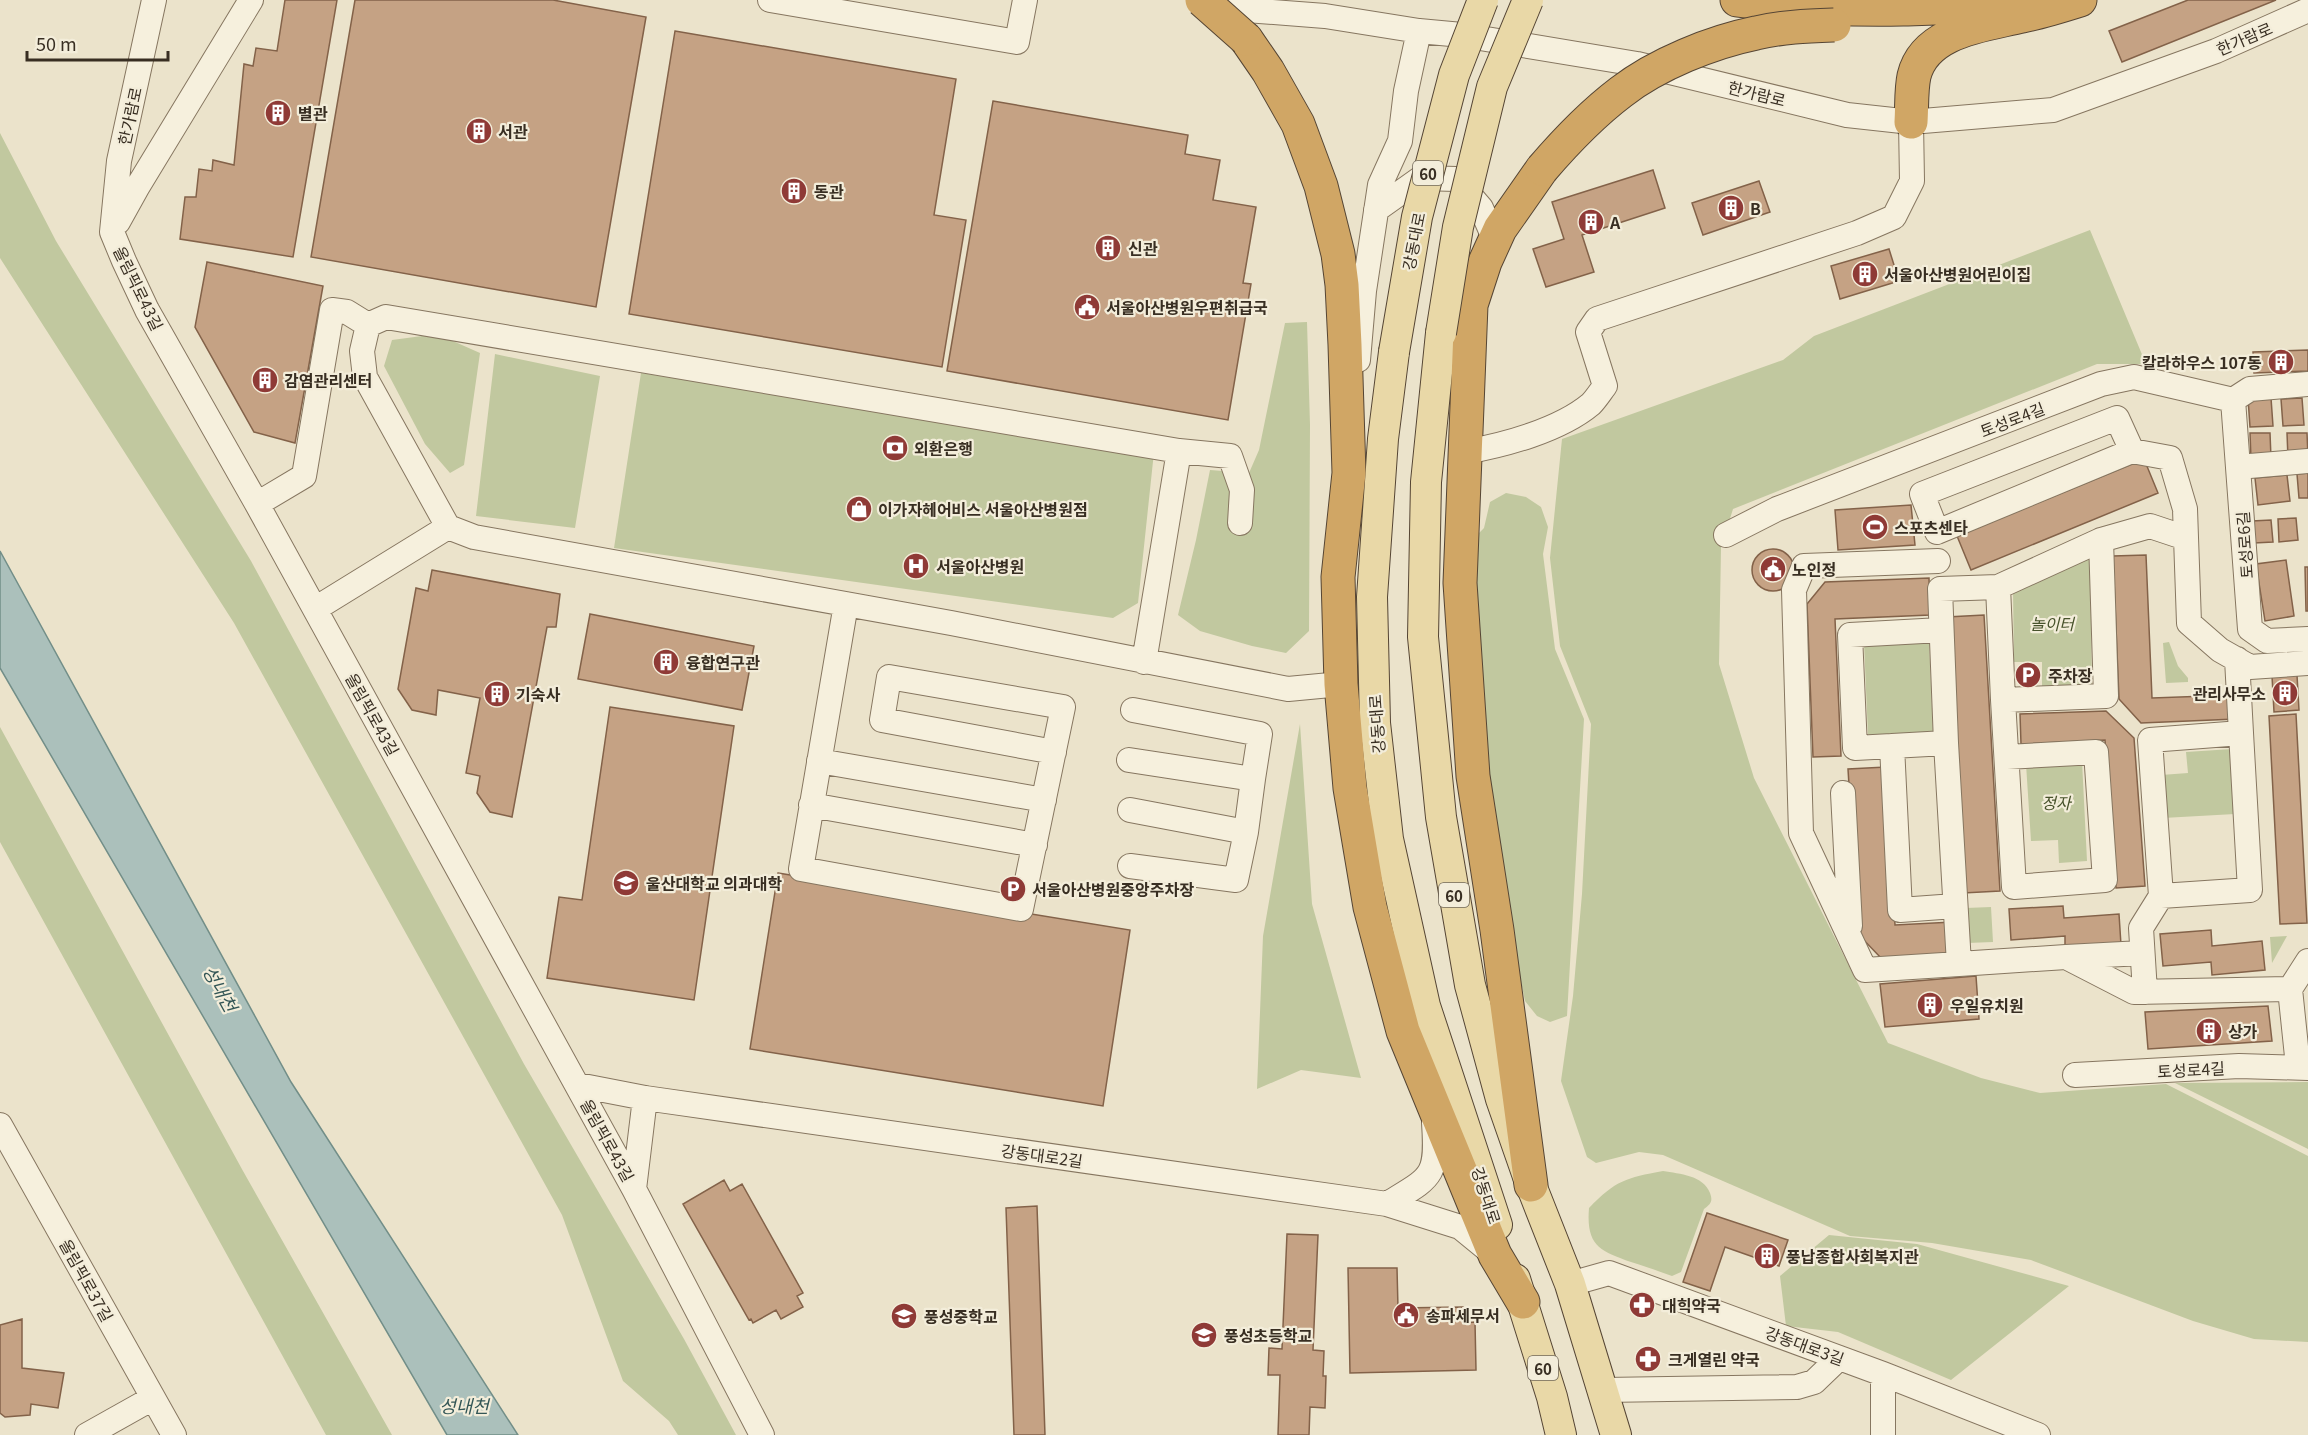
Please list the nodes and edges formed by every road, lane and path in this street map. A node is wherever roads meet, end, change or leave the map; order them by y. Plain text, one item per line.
1 (154, 0) edge
2 (251, 0) edge
3 (770, 0) edge
4 (1025, 0) edge
5 (1192, 0) edge
6 (1202, 0) edge
7 (1483, 0) edge
8 (1528, 0) edge
9 (1737, 0) edge
10 (2003, 0) edge
11 (2080, 0) edge
12 (1942, 8) junction
13 (2308, 10) edge
14 (1419, 31) junction
15 (1911, 122) junction
16 (1400, 141) junction
17 (1421, 178) junction
18 (1376, 210) junction
19 (112, 232) junction
20 (1495, 240) junction
21 (368, 325) junction
22 (2308, 384) edge
23 (2233, 400) junction
24 (1179, 451) junction
25 (2132, 451) junction
26 (1466, 452) junction
27 (2308, 461) edge
28 (2238, 467) junction
29 (1349, 473) junction
30 (257, 504) junction
31 (2185, 509) junction
32 (1240, 523) dead end
33 (2150, 526) junction
34 (448, 527) junction
35 (1937, 532) junction
36 (1726, 535) dead end
37 (2186, 538) junction
38 (2101, 540) junction
39 (1938, 561) junction
40 (1998, 587) junction
41 (1940, 589) junction
42 (846, 604) junction
43 (315, 609) junction
44 (1941, 630) junction
45 (2308, 639) edge
46 (2236, 659) junction
47 (1144, 662) junction
48 (2308, 663) edge
49 (1341, 684) junction
50 (2003, 700) junction
51 (1133, 710) dead end
52 (2241, 733) junction
53 (1946, 743) junction
54 (1892, 746) junction
55 (1054, 752) junction
56 (2007, 757) junction
57 (819, 760) junction
58 (1129, 760) dead end
59 (1253, 779) junction
60 (1843, 793) dead end
61 (1044, 800) junction
62 (812, 806) junction
63 (1130, 810) dead end
64 (1246, 832) junction
65 (1035, 845) junction
66 (1130, 866) dead end
67 (2161, 896) junction
68 (1955, 906) junction
69 (1850, 938) junction
70 (2142, 952) junction
71 (2066, 957) junction
72 (2308, 961) edge
73 (1959, 964) junction
74 (2290, 989) junction
75 (2145, 992) junction
76 (2303, 1067) edge
77 (2074, 1075) dead end
78 (578, 1085) junction
79 (645, 1098) junction
80 (1433, 1107) junction
81 (0, 1125) edge
82 (1531, 1185) junction
83 (634, 1189) junction
84 (1387, 1204) junction
85 (1495, 1256) junction
86 (1570, 1284) junction
87 (1522, 1302) junction
88 (1839, 1358) junction
89 (1883, 1374) junction
90 (1604, 1390) junction
91 (153, 1398) junction
92 (87, 1435) edge
93 (174, 1435) edge
94 (762, 1435) edge
95 (1561, 1435) edge
96 (1616, 1435) edge
97 (1883, 1435) edge
98 (2038, 1435) edge

1 - 19 street, 한가람로
2 - 19 street, 올림픽로43길
3 - 4 street
5 - 14 street, 한가람로
6 - 29 highway, bridge
7 - 87 main road, 강동대로 / 60, bridge
8 - 82 main road, 60, bridge
9 - 12 highway
10 - 12 highway
11 - 15 highway
12 - 20 highway, bridge
13 - 15 street, 한가람로
14 - 15 street, 한가람로
14 - 16 street
15 - 26 street
16 - 17 street
16 - 18 street
17 - 18 street
17 - 20 street
18 - 29 street
19 - 30 street, 올림픽로43길
20 - 26 highway
21 - 24 street
21 - 30 street
21 - 34 street
22 - 23 street
23 - 28 street, 토성로6길
23 - 36 street, 토성로4길
24 - 32 street
24 - 47 street
25 - 31 street
25 - 35 street
25 - 35 street
26 - 82 highway
27 - 28 street
28 - 45 street, 토성로6길
29 - 49 highway
30 - 43 street, 올림픽로43길
31 - 33 street
31 - 37 street
33 - 37 street
33 - 38 street
34 - 42 street
34 - 43 street
35 - 39 street
37 - 46 street
38 - 40 street
38 - 50 street
39 - 41 street
39 - 69 street
40 - 41 street
40 - 50 street
41 - 44 street
42 - 47 street
42 - 57 street
43 - 78 street, 올림픽로43길
44 - 53 street
44 - 54 street
46 - 48 street
46 - 52 street
47 - 49 street
49 - 80 highway
50 - 56 street
51 - 59 street
52 - 67 street
52 - 67 street
53 - 54 street
53 - 68 street
54 - 68 street
55 - 55 street
55 - 61 street
56 - 56 street
57 - 61 street
57 - 62 street
58 - 59 street
59 - 64 street
60 - 69 street
61 - 65 street
62 - 65 street
62 - 65 street
63 - 64 street
64 - 66 street
67 - 70 street
68 - 73 street
69 - 73 street
70 - 71 street
70 - 75 street
71 - 73 street
71 - 75 street
72 - 74 street
74 - 75 street
74 - 76 street
76 - 77 street, 토성로4길
78 - 79 street, 강동대로2길
78 - 83 street, 올림픽로43길
79 - 83 street
79 - 84 street, 강동대로2길
80 - 84 street
80 - 85 highway
81 - 91 street, 올림픽로37길
82 - 86 main road, 60
83 - 94 street, 올림픽로43길
84 - 85 street, 강동대로2길
85 - 87 highway
86 - 88 street, 강동대로3길
86 - 90 main road, 60
87 - 95 main road, 강동대로 / 60
88 - 89 street, 강동대로3길
88 - 90 street
89 - 97 street
89 - 98 street, 강동대로3길
90 - 96 main road, 60
91 - 92 street
91 - 93 street, 올림픽로37길

